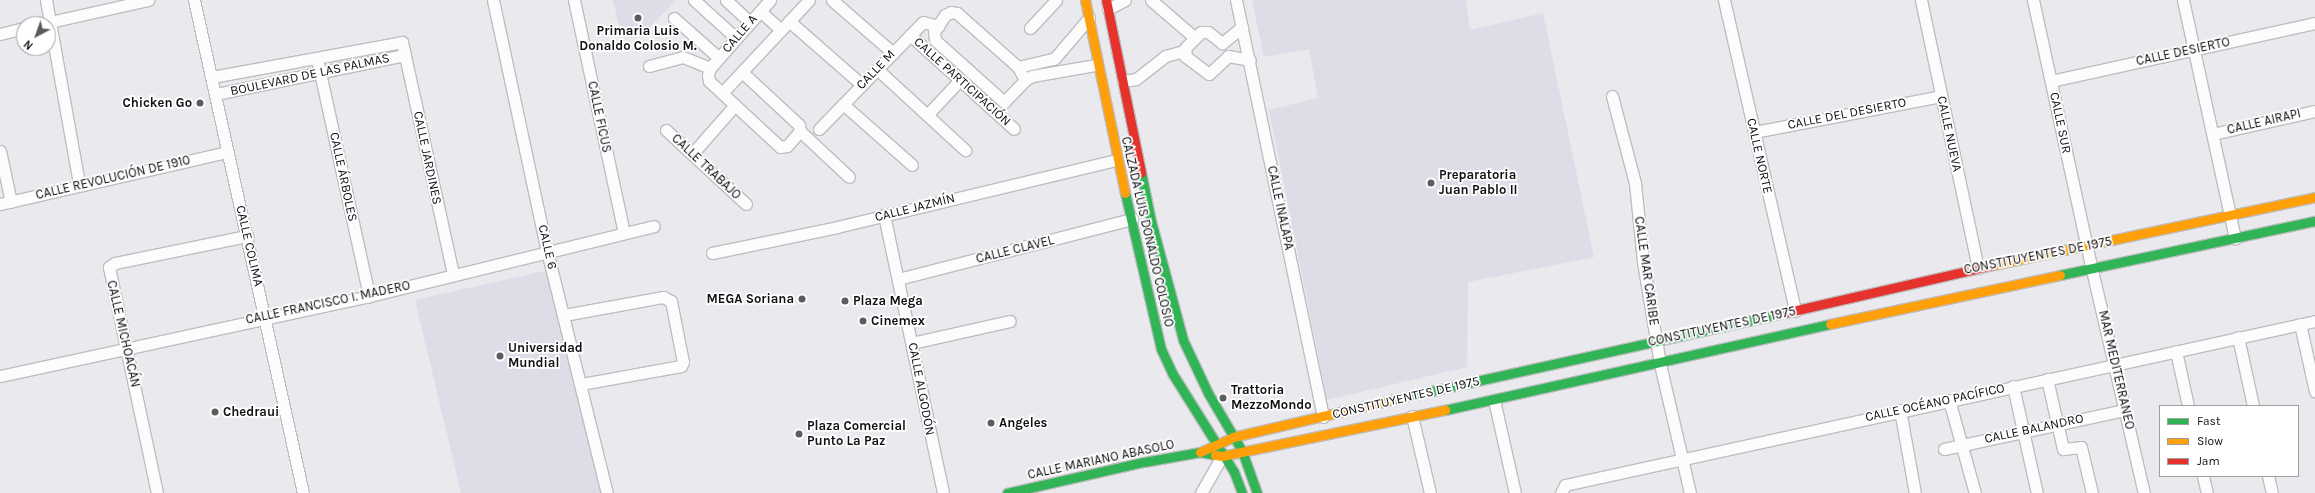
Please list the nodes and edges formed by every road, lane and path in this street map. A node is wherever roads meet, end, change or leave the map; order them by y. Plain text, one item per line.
1 (46, 0) edge
2 (95, 0) edge
3 (148, 0) edge
4 (194, 0) edge
5 (492, 0) edge
6 (574, 0) edge
7 (694, 0) edge
8 (726, 0) edge
9 (809, 0) edge
10 (832, 0) edge
11 (1056, 0) edge
12 (1085, 0) edge
13 (1125, 0) edge
14 (1151, 0) edge
15 (1236, 0) edge
16 (1724, 0) edge
17 (1921, 0) edge
18 (2033, 0) edge
19 (2183, 0) edge
20 (768, 1) edge
21 (103, 7) edge
22 (760, 11) junction
23 (1100, 11) edge
24 (46, 16) edge
25 (674, 18) dead end
26 (56, 20) edge
27 (789, 21) junction
28 (750, 22) junction
29 (2315, 23) edge
30 (938, 26) junction
31 (1242, 27) junction
32 (1030, 28) dead end
33 (16, 30) edge
34 (781, 30) junction
35 (0, 34) edge
36 (910, 35) junction
37 (736, 38) junction
38 (1195, 38) junction
39 (402, 42) joint
40 (1222, 43) junction
41 (2195, 50) junction
42 (1184, 51) junction
43 (893, 53) junction
44 (405, 55) junction
45 (53, 56) edge
46 (1228, 56) junction
47 (719, 58) junction
48 (317, 59) junction
49 (1250, 60) junction
50 (1096, 64) junction
51 (649, 66) dead end
52 (1018, 67) junction
53 (710, 68) junction
54 (877, 69) junction
55 (742, 72) junction
56 (320, 74) junction
57 (212, 77) junction
58 (960, 80) junction
59 (1025, 80) junction
60 (1123, 81) junction
61 (2051, 81) junction
62 (862, 85) junction
63 (722, 93) junction
64 (216, 94) junction
65 (1612, 96) dead end
66 (1941, 96) junction
67 (843, 104) junction
68 (735, 105) junction
69 (2315, 111) edge
70 (927, 115) junction
71 (819, 129) dead end
72 (1014, 129) dead end
73 (666, 130) dead end
74 (800, 131) junction
75 (1754, 132) junction
76 (2213, 134) junction
77 (965, 150) dead end
78 (0, 151) edge
79 (227, 152) junction
80 (692, 154) junction
81 (1117, 160) junction
82 (912, 165) dead end
83 (848, 177) dead end
84 (79, 184) junction
85 (2315, 197) edge
86 (5, 203) edge
87 (746, 204) dead end
88 (884, 215) junction
89 (2230, 216) junction
90 (1132, 219) junction
91 (1151, 221) junction
92 (2315, 221) edge
93 (654, 226) dead end
94 (624, 233) junction
95 (246, 236) junction
96 (2235, 238) junction
97 (2087, 247) junction
98 (547, 251) junction
99 (712, 253) dead end
100 (1978, 268) junction
101 (2092, 270) junction
102 (453, 274) junction
103 (898, 279) junction
104 (368, 296) junction
105 (1795, 311) junction
106 (564, 315) junction
107 (265, 317) junction
108 (1010, 321) dead end
109 (2315, 321) edge
110 (2300, 324) junction
111 (2238, 337) junction
112 (1657, 341) junction
113 (912, 343) junction
114 (127, 347) junction
115 (2176, 351) junction
116 (1660, 364) junction
117 (2115, 364) junction
118 (0, 376) edge
119 (2047, 379) junction
120 (580, 384) junction
121 (2013, 386) junction
122 (2315, 391) edge
123 (1494, 400) junction
124 (1950, 400) junction
125 (2188, 405) edge
126 (2253, 405) edge
127 (1900, 410) junction
128 (2125, 410) junction
129 (1412, 416) junction
130 (1324, 417) junction
131 (2058, 423) junction
132 (2023, 430) junction
133 (1233, 437) junction
134 (1215, 443) junction
135 (1961, 445) junction
136 (1944, 449) dead end
137 (1242, 451) junction
138 (1200, 452) junction
139 (1222, 456) junction
140 (1684, 459) junction
141 (2204, 477) edge
142 (2268, 477) edge
143 (158, 493) edge
144 (302, 493) edge
145 (607, 493) edge
146 (943, 493) edge
147 (1007, 493) edge
148 (1201, 493) edge
149 (1242, 493) edge
150 (1257, 493) edge
151 (1430, 493) edge
152 (1515, 493) edge
153 (1561, 493) edge
154 (1690, 493) edge
155 (1915, 493) edge
156 (1975, 493) edge
157 (2037, 493) edge
158 (2092, 493) edge
159 (2144, 493) edge
160 (2207, 493) edge
161 (2272, 493) edge

1 - 24 street
2 - 21 street
3 - 21 street
4 - 57 street, CALLE COLIMA
5 - 98 street, CALLE 6
6 - 94 street, CALLE FICUS
7 - 37 street
8 - 28 street
9 - 27 street
10 - 43 street
11 - 32 street
12 - 23 main road, CALZADA LUIS DONALDO COLOSIO
13 - 23 street
14 - 38 street
15 - 31 street, CALLE INALAPA
16 - 75 street, CALLE NORTE
17 - 66 street, CALLE NUEVA
18 - 61 street, CALLE SUR
19 - 41 street
20 - 22 street, CALLE A
21 - 26 street
22 - 28 street, CALLE A
22 - 34 street
23 - 50 main road, CALZADA LUIS DONALDO COLOSIO
23 - 52 street
23 - 60 main road, CALZADA LUIS DONALDO COLOSIO
25 - 47 street
27 - 34 street
27 - 62 street
28 - 37 street, CALLE A
29 - 41 street, CALLE DESIERTO
30 - 36 street, CALLE M
30 - 52 street
30 - 59 street
31 - 40 street
31 - 49 street, CALLE INALAPA
33 - 35 street
34 - 55 street
36 - 43 street, CALLE M
36 - 58 street, CALLE PARTICIPACIÓN
37 - 47 street, CALLE A
38 - 40 street
38 - 42 street
39 - 44 street, CALLE JARDINES
39 - 48 street, BOULEVARD DE LAS PALMAS
40 - 46 street
41 - 61 street, CALLE DESIERTO
41 - 76 street
42 - 46 street
42 - 60 street
43 - 54 street, CALLE M
44 - 56 street, BOULEVARD DE LAS PALMAS
44 - 102 street, CALLE JARDINES
45 - 84 street
46 - 49 street
47 - 53 street, CALLE A
48 - 56 street, CALLE ÁRBOLES
48 - 57 street, BOULEVARD DE LAS PALMAS
49 - 130 street, CALLE INALAPA
50 - 59 street
50 - 81 main road, CALZADA LUIS DONALDO COLOSIO
51 - 53 street
52 - 59 street
53 - 63 street
54 - 62 street, CALLE M
54 - 70 street
55 - 63 street
55 - 74 street
56 - 64 street, BOULEVARD DE LAS PALMAS
56 - 104 street, CALLE ÁRBOLES
57 - 64 street, CALLE COLIMA
58 - 70 street
58 - 72 street, CALLE PARTICIPACIÓN
60 - 91 main road, CALZADA LUIS DONALDO COLOSIO
61 - 97 street, CALLE SUR
62 - 67 street, CALLE M
63 - 68 street
64 - 79 street, CALLE COLIMA
65 - 112 street, CALLE MAR CARIBE
66 - 75 street, CALLE DEL DESIERTO
66 - 100 street, CALLE NUEVA
67 - 71 street, CALLE M
67 - 82 street
68 - 74 street
68 - 80 street
69 - 76 street, CALLE AIRAPI
70 - 77 street
73 - 80 street, CALLE TRABAJO
74 - 83 street
75 - 105 street, CALLE NORTE
76 - 89 street
78 - 86 street
79 - 84 street, CALLE REVOLUCIÓN DE 1910
79 - 95 street, CALLE COLIMA
80 - 87 street, CALLE TRABAJO
81 - 88 street, CALLE JAZMÍN
81 - 90 main road, CALZADA LUIS DONALDO COLOSIO
84 - 86 street, CALLE REVOLUCIÓN DE 1910
85 - 89 main road, CONSTITUYENTES DE 1975
88 - 99 street, CALLE JAZMÍN
88 - 103 street, CALLE ALGODÓN
89 - 96 street
89 - 97 main road, CONSTITUYENTES DE 1975
90 - 91 main road
90 - 103 street, CALLE CLAVEL
90 - 134 main road, CALZADA LUIS DONALDO COLOSIO
91 - 133 main road, CALZADA LUIS DONALDO COLOSIO
92 - 96 main road, CONSTITUYENTES DE 1975
93 - 94 street, CALLE FRANCISCO I. MADERO
94 - 98 street, CALLE FRANCISCO I. MADERO
95 - 107 street, CALLE COLIMA
95 - 114 street, CALLE MICHOACÁN
96 - 101 main road, CONSTITUYENTES DE 1975
97 - 100 main road, CONSTITUYENTES DE 1975
97 - 101 street, MAR MEDITERRANEO
98 - 102 street, CALLE FRANCISCO I. MADERO
98 - 106 street, CALLE 6
100 - 105 main road, CONSTITUYENTES DE 1975
101 - 116 main road, CONSTITUYENTES DE 1975
101 - 117 street, MAR MEDITERRANEO
102 - 104 street, CALLE FRANCISCO I. MADERO
103 - 113 street, CALLE ALGODÓN
104 - 107 street, CALLE FRANCISCO I. MADERO
105 - 112 main road, CONSTITUYENTES DE 1975
106 - 120 street, CALLE 6
106 - 120 street
107 - 114 street, CALLE FRANCISCO I. MADERO
107 - 144 street, CALLE COLIMA
108 - 113 street
109 - 110 street, CALLE OCÉANO PACÍFICO
110 - 111 street, CALLE OCÉANO PACÍFICO
110 - 122 street
111 - 115 street, CALLE OCÉANO PACÍFICO
111 - 126 street
112 - 116 street, CALLE MAR CARIBE
112 - 130 main road, CONSTITUYENTES DE 1975
113 - 146 street, CALLE ALGODÓN
114 - 118 street, CALLE FRANCISCO I. MADERO
114 - 143 street, CALLE MICHOACÁN
115 - 117 street, CALLE OCÉANO PACÍFICO
115 - 125 street
116 - 123 main road, CONSTITUYENTES DE 1975
116 - 140 street, CALLE MAR CARIBE
117 - 119 street, CALLE OCÉANO PACÍFICO
117 - 128 street, MAR MEDITERRANEO
119 - 121 street, CALLE OCÉANO PACÍFICO
119 - 131 street
120 - 145 street, CALLE 6
121 - 124 street, CALLE OCÉANO PACÍFICO
121 - 132 street
123 - 129 main road, CONSTITUYENTES DE 1975
123 - 152 street
124 - 127 street, CALLE OCÉANO PACÍFICO
124 - 135 street
127 - 140 street, CALLE OCÉANO PACÍFICO
127 - 155 street
128 - 131 street, CALLE BALANDRO
128 - 159 street, MAR MEDITERRANEO
129 - 137 main road, CONSTITUYENTES DE 1975
129 - 151 street
130 - 133 main road, CONSTITUYENTES DE 1975
131 - 132 street, CALLE BALANDRO
131 - 158 street
132 - 135 street, CALLE BALANDRO
132 - 157 street
133 - 134 main road, CONSTITUYENTES DE 1975
133 - 137 main road, CALZADA LUIS DONALDO COLOSIO
134 - 138 main road, CONSTITUYENTES DE 1975
134 - 139 main road, CALZADA LUIS DONALDO COLOSIO
135 - 136 street, CALLE BALANDRO
135 - 156 street
137 - 139 main road, CONSTITUYENTES DE 1975
137 - 150 main road, CALZADA LUIS DONALDO COLOSIO
138 - 139 main road
138 - 147 main road, CALLE MARIANO ABASOLO
139 - 148 street
139 - 149 main road, CALZADA LUIS DONALDO COLOSIO
140 - 153 street, CALLE OCÉANO PACÍFICO
140 - 154 street, CALLE MAR CARIBE
141 - 160 street
142 - 161 street

